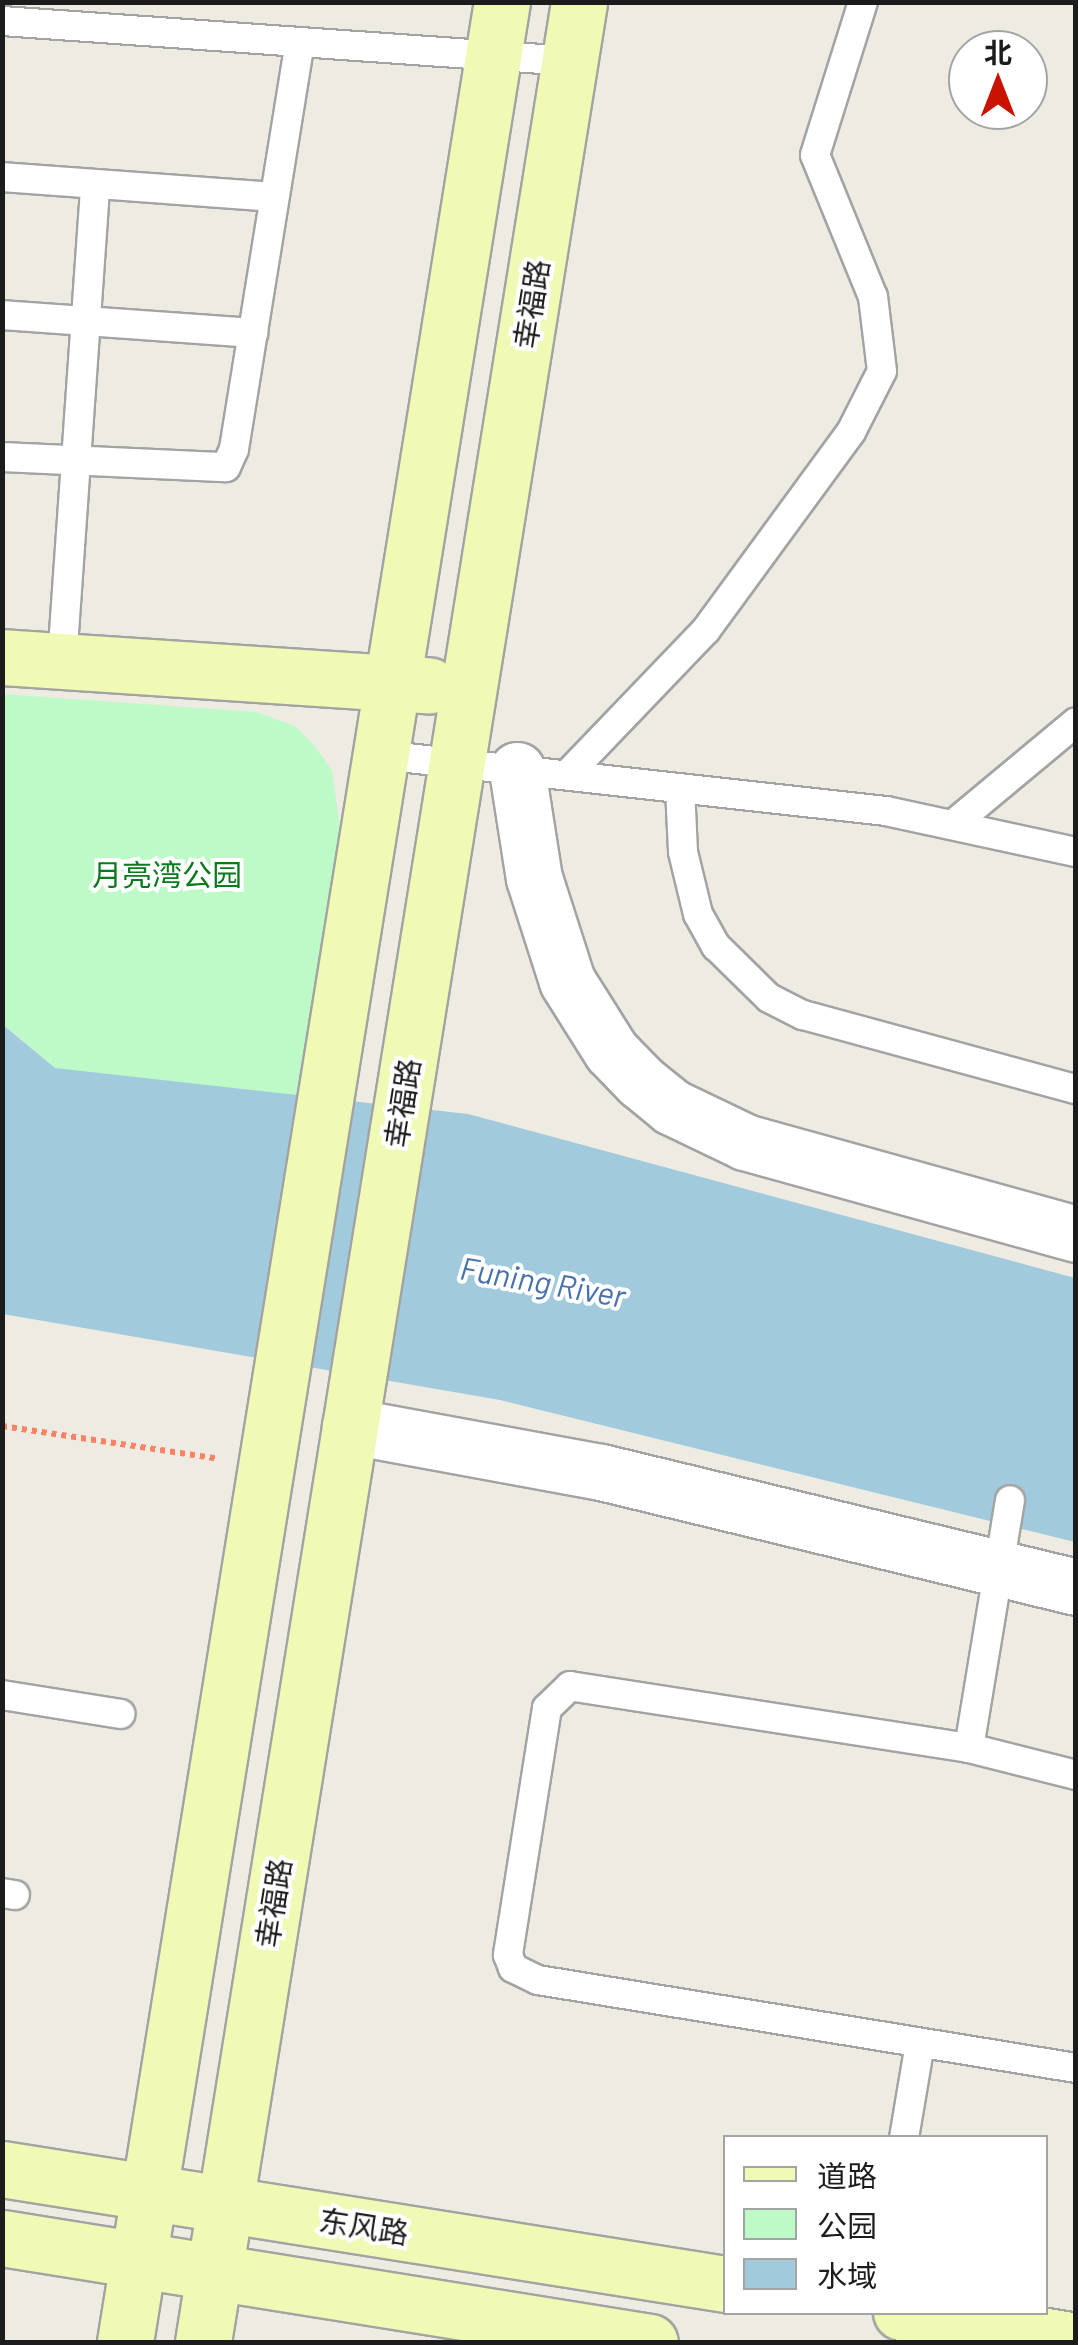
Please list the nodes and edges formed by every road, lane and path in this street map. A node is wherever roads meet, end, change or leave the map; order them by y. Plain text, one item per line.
1 (502, 2) edge
2 (579, 2) edge
3 (863, 2) edge
4 (2, 21) edge
5 (300, 42) junction
6 (493, 56) junction
7 (570, 61) junction
8 (2, 177) edge
9 (95, 184) junction
10 (274, 197) junction
11 (2, 315) edge
12 (85, 320) junction
13 (253, 333) junction
14 (2, 457) edge
15 (76, 462) junction
16 (2, 657) edge
17 (62, 661) junction
18 (392, 682) junction
19 (469, 688) junction
20 (1076, 722) edge
21 (380, 755) junction
22 (457, 763) junction
23 (542, 773) junction
24 (680, 788) junction
25 (956, 822) junction
26 (1076, 852) edge
27 (1076, 1089) edge
28 (1076, 1234) edge
29 (2, 1426) edge
30 (350, 1426) junction
31 (225, 1460) dead end
32 (1010, 1500) dead end
33 (1076, 1587) edge
34 (2, 1695) edge
35 (120, 1714) dead end
36 (969, 1748) junction
37 (1076, 1775) edge
38 (920, 2042) junction
39 (1076, 2068) edge
40 (904, 2135) edge
41 (2, 2169) edge
42 (150, 2192) junction
43 (225, 2204) junction
44 (2, 2238) edge
45 (138, 2260) junction
46 (214, 2272) junction
47 (723, 2284) edge
48 (920, 2315) edge
49 (1076, 2340) edge
50 (125, 2342) edge
51 (203, 2342) edge
52 (650, 2342) edge

1 - 6 main road
2 - 7 main road, 幸福路
3 - 23 lane
4 - 5 lane
5 - 6 lane
5 - 10 lane
6 - 7 lane
6 - 18 main road
7 - 19 main road, 幸福路
8 - 9 lane
9 - 10 lane
9 - 12 lane
10 - 13 lane
11 - 12 lane
12 - 13 lane
12 - 15 lane
13 - 15 lane
14 - 15 lane
15 - 17 lane
16 - 17 main road
17 - 18 main road
18 - 19 main road
18 - 21 main road
19 - 22 main road, 幸福路
20 - 25 lane
21 - 22 lane
21 - 42 main road
22 - 23 lane
22 - 30 main road, 幸福路
23 - 24 lane
23 - 28 street
24 - 25 lane
24 - 27 lane
25 - 26 lane
29 - 31 path
30 - 33 street
30 - 43 main road, 幸福路
32 - 36 lane
34 - 35 lane
36 - 37 lane
36 - 38 lane
38 - 39 lane
38 - 40 lane
41 - 42 main road, 东风路
42 - 43 main road, 东风路
42 - 45 main road
43 - 46 main road, 幸福路
43 - 47 main road, 东风路
44 - 45 main road
45 - 46 main road
45 - 50 main road
46 - 51 main road, 幸福路
46 - 52 main road
48 - 49 main road

